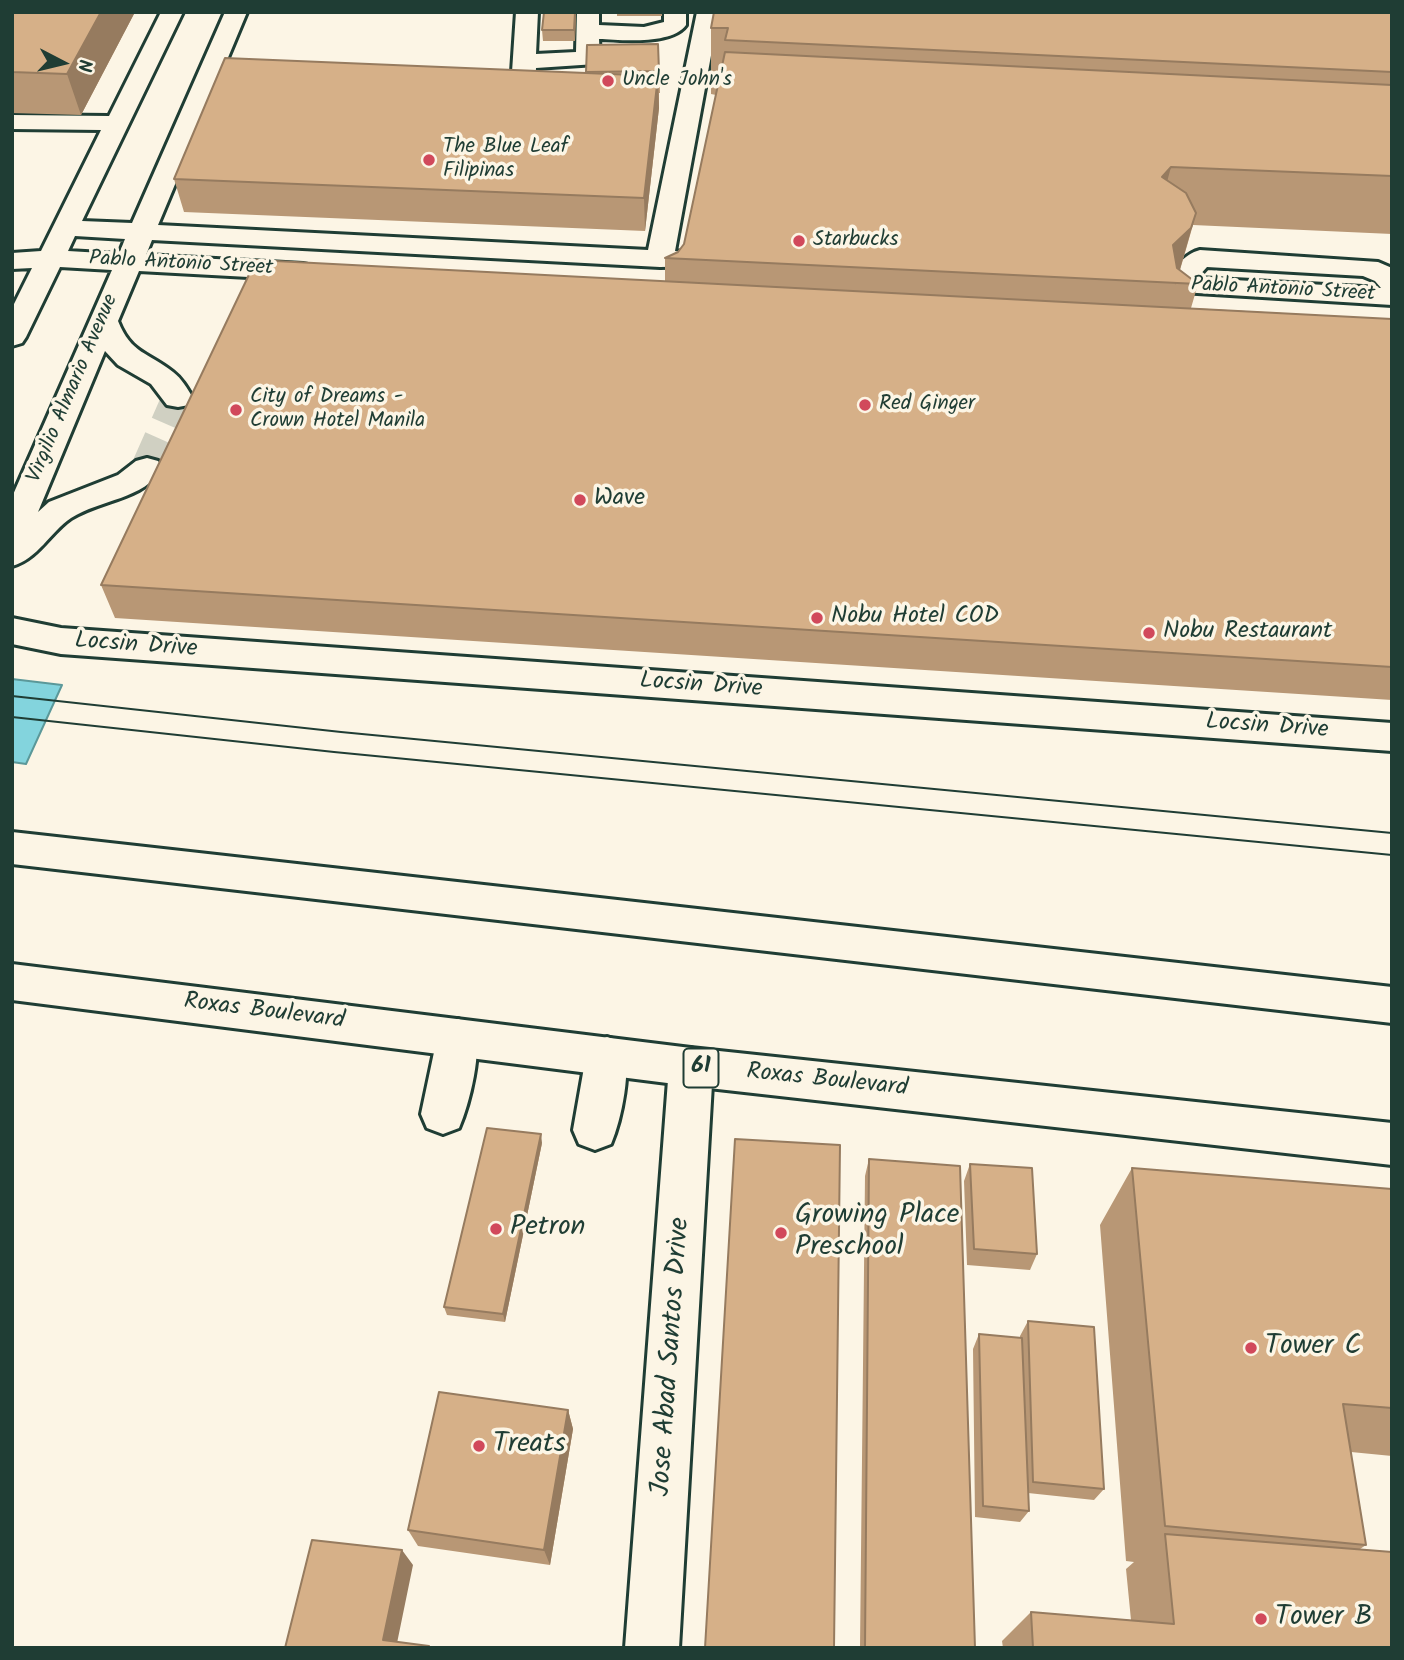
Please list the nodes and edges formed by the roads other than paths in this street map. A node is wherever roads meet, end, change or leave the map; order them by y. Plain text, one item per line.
1 (172, 12) edge
2 (236, 12) edge
3 (527, 12) edge
4 (675, 12) edge
5 (708, 12) edge
6 (588, 22) edge
7 (524, 61) junction
8 (523, 97) edge
9 (12, 122) edge
10 (118, 123) junction
11 (67, 228) junction
12 (140, 232) junction
13 (52, 258) junction
14 (660, 259) junction
15 (693, 260) edge
16 (12, 261) edge
17 (127, 262) junction
18 (332, 273) edge
19 (1392, 284) edge
20 (1392, 296) edge
21 (103, 319) junction
22 (12, 337) edge
23 (178, 398) dead end
24 (147, 468) tunnel mouth
25 (12, 535) edge
26 (12, 555) edge
27 (12, 630) edge
28 (1392, 737) edge
29 (12, 848) edge
30 (12, 982) edge
31 (1392, 1005) edge
32 (458, 1038) junction
33 (607, 1056) junction
34 (691, 1067) junction
35 (443, 1114) dead end
36 (595, 1130) dead end
37 (1392, 1144) edge
38 (652, 1648) edge

1 - 10 main road
2 - 12 main road, Virgilio Almario Avenue
3 - 7 main road
4 - 6 main road
5 - 14 main road
6 - 7 main road
7 - 8 main road
9 - 10 main road
10 - 11 main road
11 - 12 main road, Pablo Antonio Street
11 - 13 main road
12 - 14 main road, Pablo Antonio Street
12 - 17 main road, Virgilio Almario Avenue
13 - 16 main road, Pablo Antonio Street
13 - 17 main road, Pablo Antonio Street
13 - 22 main road
14 - 15 main road, Pablo Antonio Street
17 - 18 main road, Pablo Antonio Street
17 - 21 main road, Virgilio Almario Avenue
19 - 20 main road, Pablo Antonio Street
21 - 23 main road
21 - 25 main road, Virgilio Almario Avenue
24 - 26 main road
27 - 28 main road, Locsin Drive
29 - 31 main road
30 - 32 main road, Roxas Boulevard / 61
32 - 33 main road, Roxas Boulevard / 61
32 - 35 main road
33 - 34 main road, Roxas Boulevard / 61
33 - 36 main road
34 - 37 main road, Roxas Boulevard / 61
34 - 38 main road, Jose Abad Santos Drive

